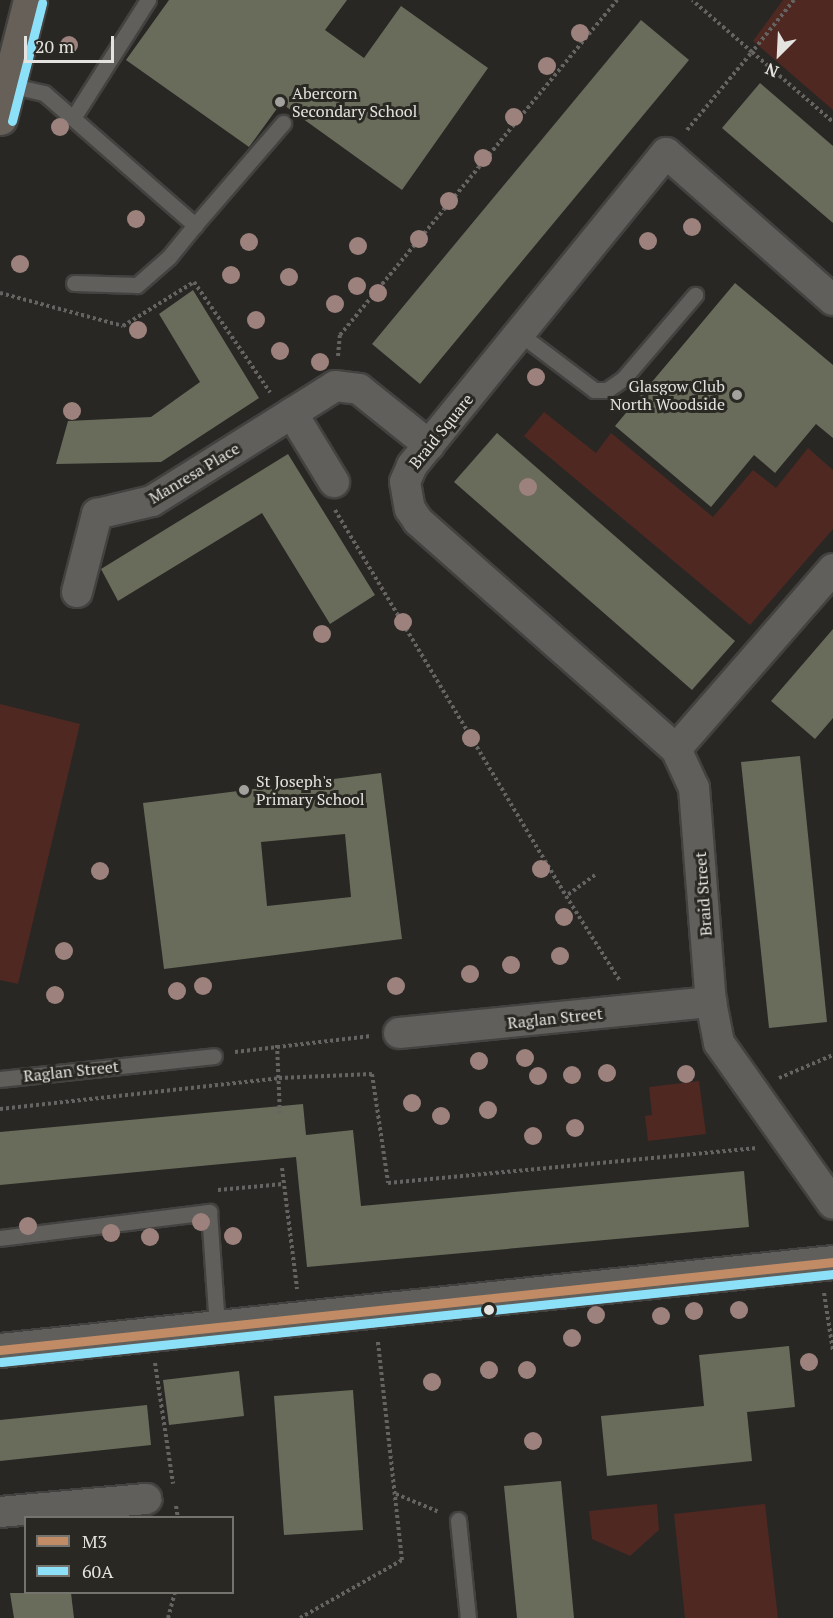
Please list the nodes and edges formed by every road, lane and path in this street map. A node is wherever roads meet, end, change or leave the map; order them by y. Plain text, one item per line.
1 (30, 0) edge
2 (148, 0) edge
3 (617, 0) edge
4 (692, 0) edge
5 (794, 0) edge
6 (752, 52) junction
7 (9, 85) junction
8 (0, 118) edge
9 (73, 118) junction
10 (833, 122) edge
11 (283, 123) dead end
12 (666, 153) junction
13 (195, 225) junction
14 (74, 283) dead end
15 (0, 293) edge
16 (695, 295) dead end
17 (833, 300) edge
18 (519, 334) junction
19 (335, 386) junction
20 (292, 413) junction
21 (429, 445) junction
22 (331, 490) joint
23 (833, 568) edge
24 (77, 592) dead end
25 (676, 749) junction
26 (596, 875) dead end
27 (566, 896) junction
28 (711, 1002) junction
29 (638, 1009) junction
30 (399, 1033) joint
31 (277, 1045) junction
32 (833, 1055) edge
33 (214, 1056) joint
34 (279, 1078) junction
35 (0, 1079) edge
36 (750, 1091) junction
37 (0, 1109) edge
38 (280, 1113) dead end
39 (790, 1145) junction
40 (282, 1168) dead end
41 (833, 1204) edge
42 (0, 1238) edge
43 (826, 1264) edge
44 (374, 1308) junction
45 (300, 1317) junction
46 (217, 1327) junction
47 (150, 1336) junction
48 (0, 1350) edge
49 (833, 1351) edge
50 (395, 1494) junction
51 (146, 1499) dead end
52 (0, 1512) edge
53 (178, 1516) edge
54 (458, 1521) joint
55 (176, 1594) edge
56 (168, 1618) edge
57 (300, 1618) edge
58 (468, 1618) edge

1 - 7 main road
2 - 9 lane
3 - 19 path
4 - 6 path
5 - 6 path
6 - 10 path
6 - 12 path
7 - 8 main road
7 - 9 lane
9 - 13 lane
11 - 13 lane
12 - 17 street
12 - 18 street, Braid Square
13 - 14 lane
15 - 20 path
16 - 18 lane
18 - 21 street, Braid Square
19 - 20 street, Manresa Place
19 - 21 street
20 - 22 street
20 - 24 street, Manresa Place
21 - 25 street, Braid Square
22 - 27 path
23 - 25 street
25 - 28 street, Braid Street
26 - 27 path
27 - 29 path
28 - 29 street, Raglan Street
28 - 36 street, Braid Street
29 - 30 street, Raglan Street
30 - 31 path
31 - 33 path
31 - 34 path
32 - 36 path
33 - 35 lane, Raglan Street
34 - 37 path
34 - 38 path
34 - 39 path
36 - 39 street
39 - 41 street
40 - 45 path
42 - 46 lane
43 - 44 street
43 - 49 path
44 - 45 street
44 - 50 path
45 - 46 street
46 - 47 street
47 - 48 street
47 - 53 path
50 - 54 path
50 - 57 path
51 - 52 street
54 - 58 lane
55 - 56 path

